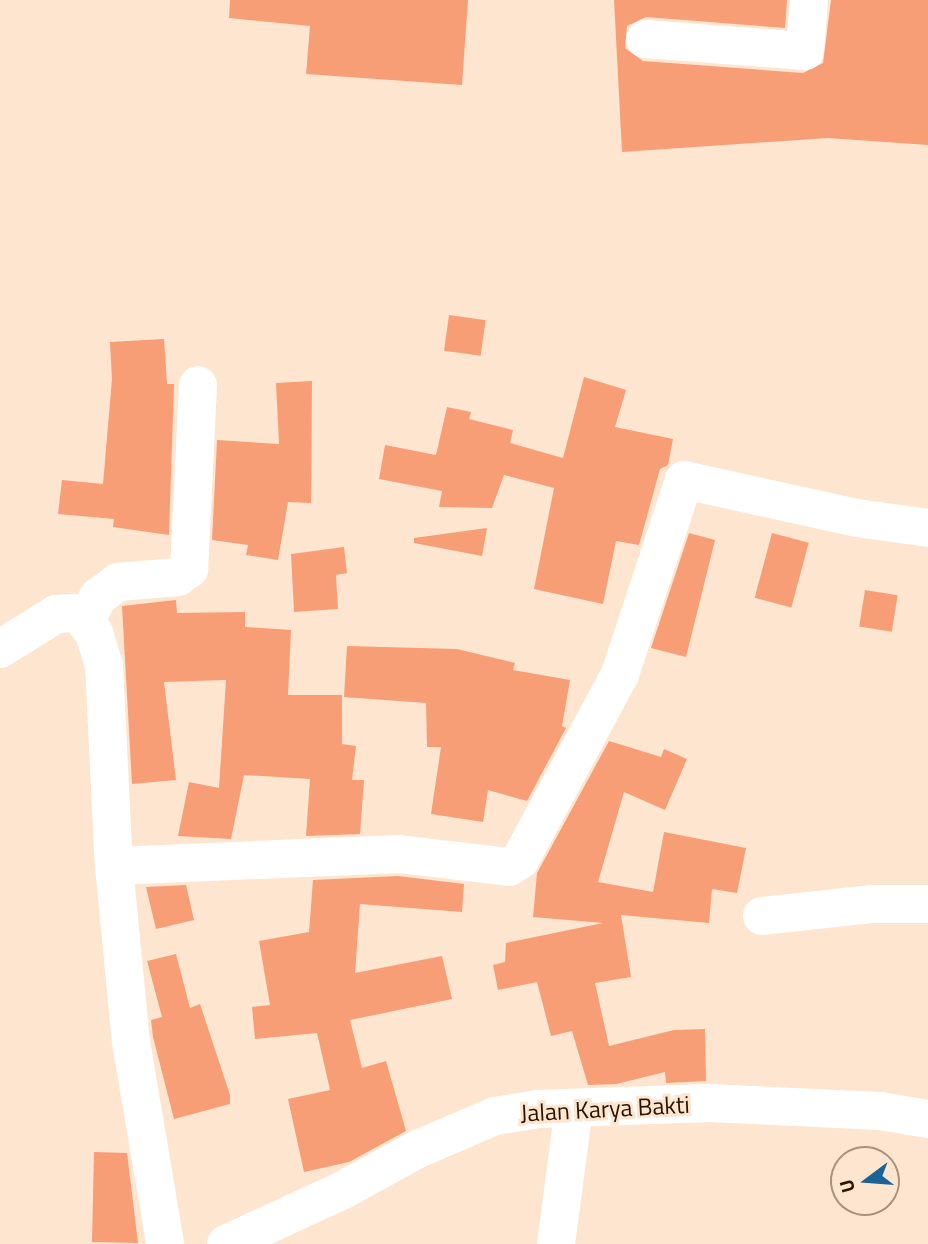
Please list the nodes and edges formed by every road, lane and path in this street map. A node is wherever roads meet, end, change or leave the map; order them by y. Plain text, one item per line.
1 (809, 0) edge
2 (645, 39) dead end
3 (198, 384) dead end
4 (928, 528) edge
5 (86, 619) junction
6 (0, 649) edge
7 (114, 866) junction
8 (928, 904) edge
9 (762, 916) dead end
10 (574, 1108) junction
11 (928, 1119) edge
12 (165, 1244) edge
13 (226, 1244) edge
14 (556, 1244) edge

1 - 2 street
3 - 5 street
4 - 7 street
5 - 6 street
5 - 7 street
7 - 12 street
8 - 9 street
10 - 11 street, Jalan Karya Bakti
10 - 13 street, Jalan Karya Bakti
10 - 14 street

